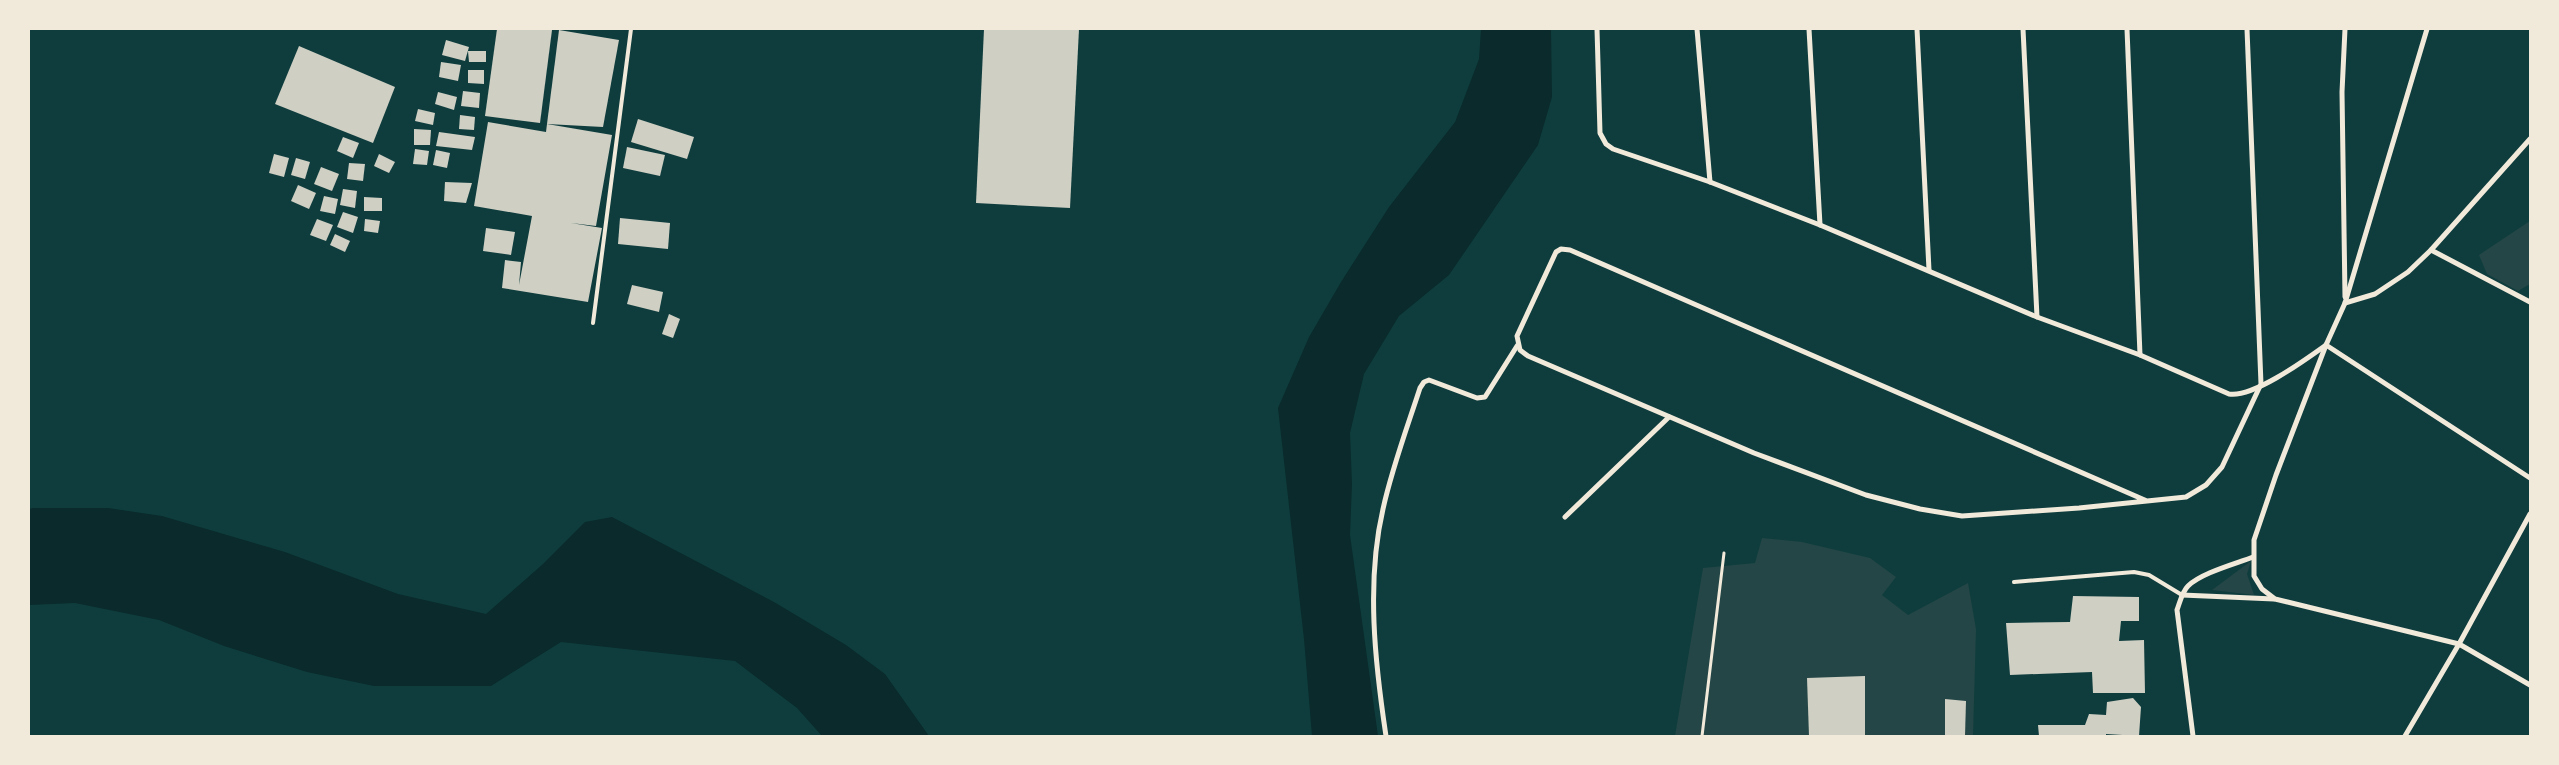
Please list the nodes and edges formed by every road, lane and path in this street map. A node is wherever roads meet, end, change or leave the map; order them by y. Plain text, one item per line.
1 (631, 29) edge
2 (1597, 29) edge
3 (1696, 29) edge
4 (1809, 29) edge
5 (1917, 29) edge
6 (2023, 29) edge
7 (2127, 29) edge
8 (2247, 29) edge
9 (2345, 29) edge
10 (2427, 29) edge
11 (2530, 139) edge
12 (1710, 182) junction
13 (1820, 225) junction
14 (2431, 250) junction
15 (1929, 270) junction
16 (2530, 302) edge
17 (2345, 303) junction
18 (2036, 317) junction
19 (592, 323) dead end
20 (2326, 345) junction
21 (1518, 346) junction
22 (2140, 355) junction
23 (2261, 384) junction
24 (1669, 417) junction
25 (2530, 478) edge
26 (2147, 501) junction
27 (2530, 514) edge
28 (1564, 517) dead end
29 (1724, 553) dead end
30 (2253, 558) junction
31 (2014, 582) dead end
32 (2182, 595) junction
33 (2275, 599) junction
34 (2460, 644) junction
35 (2530, 685) edge
36 (1386, 736) edge
37 (1702, 736) edge
38 (2194, 736) edge
39 (2405, 736) edge

1 - 19 lane
2 - 12 street
3 - 12 street
4 - 13 street
5 - 15 street
6 - 18 street
7 - 22 street
8 - 23 street
9 - 17 street
10 - 17 street
11 - 14 street
12 - 13 street
13 - 15 street
14 - 16 street
14 - 17 street
15 - 18 street
17 - 20 street
18 - 22 street
20 - 23 street
20 - 25 street
20 - 30 street
21 - 24 street
21 - 26 street
21 - 36 street
22 - 23 street
23 - 26 street
24 - 26 street
24 - 28 street
27 - 34 street
29 - 37 path
30 - 32 street
30 - 33 street
31 - 32 lane
32 - 33 street
32 - 38 street
33 - 34 street
34 - 35 street
34 - 39 street

